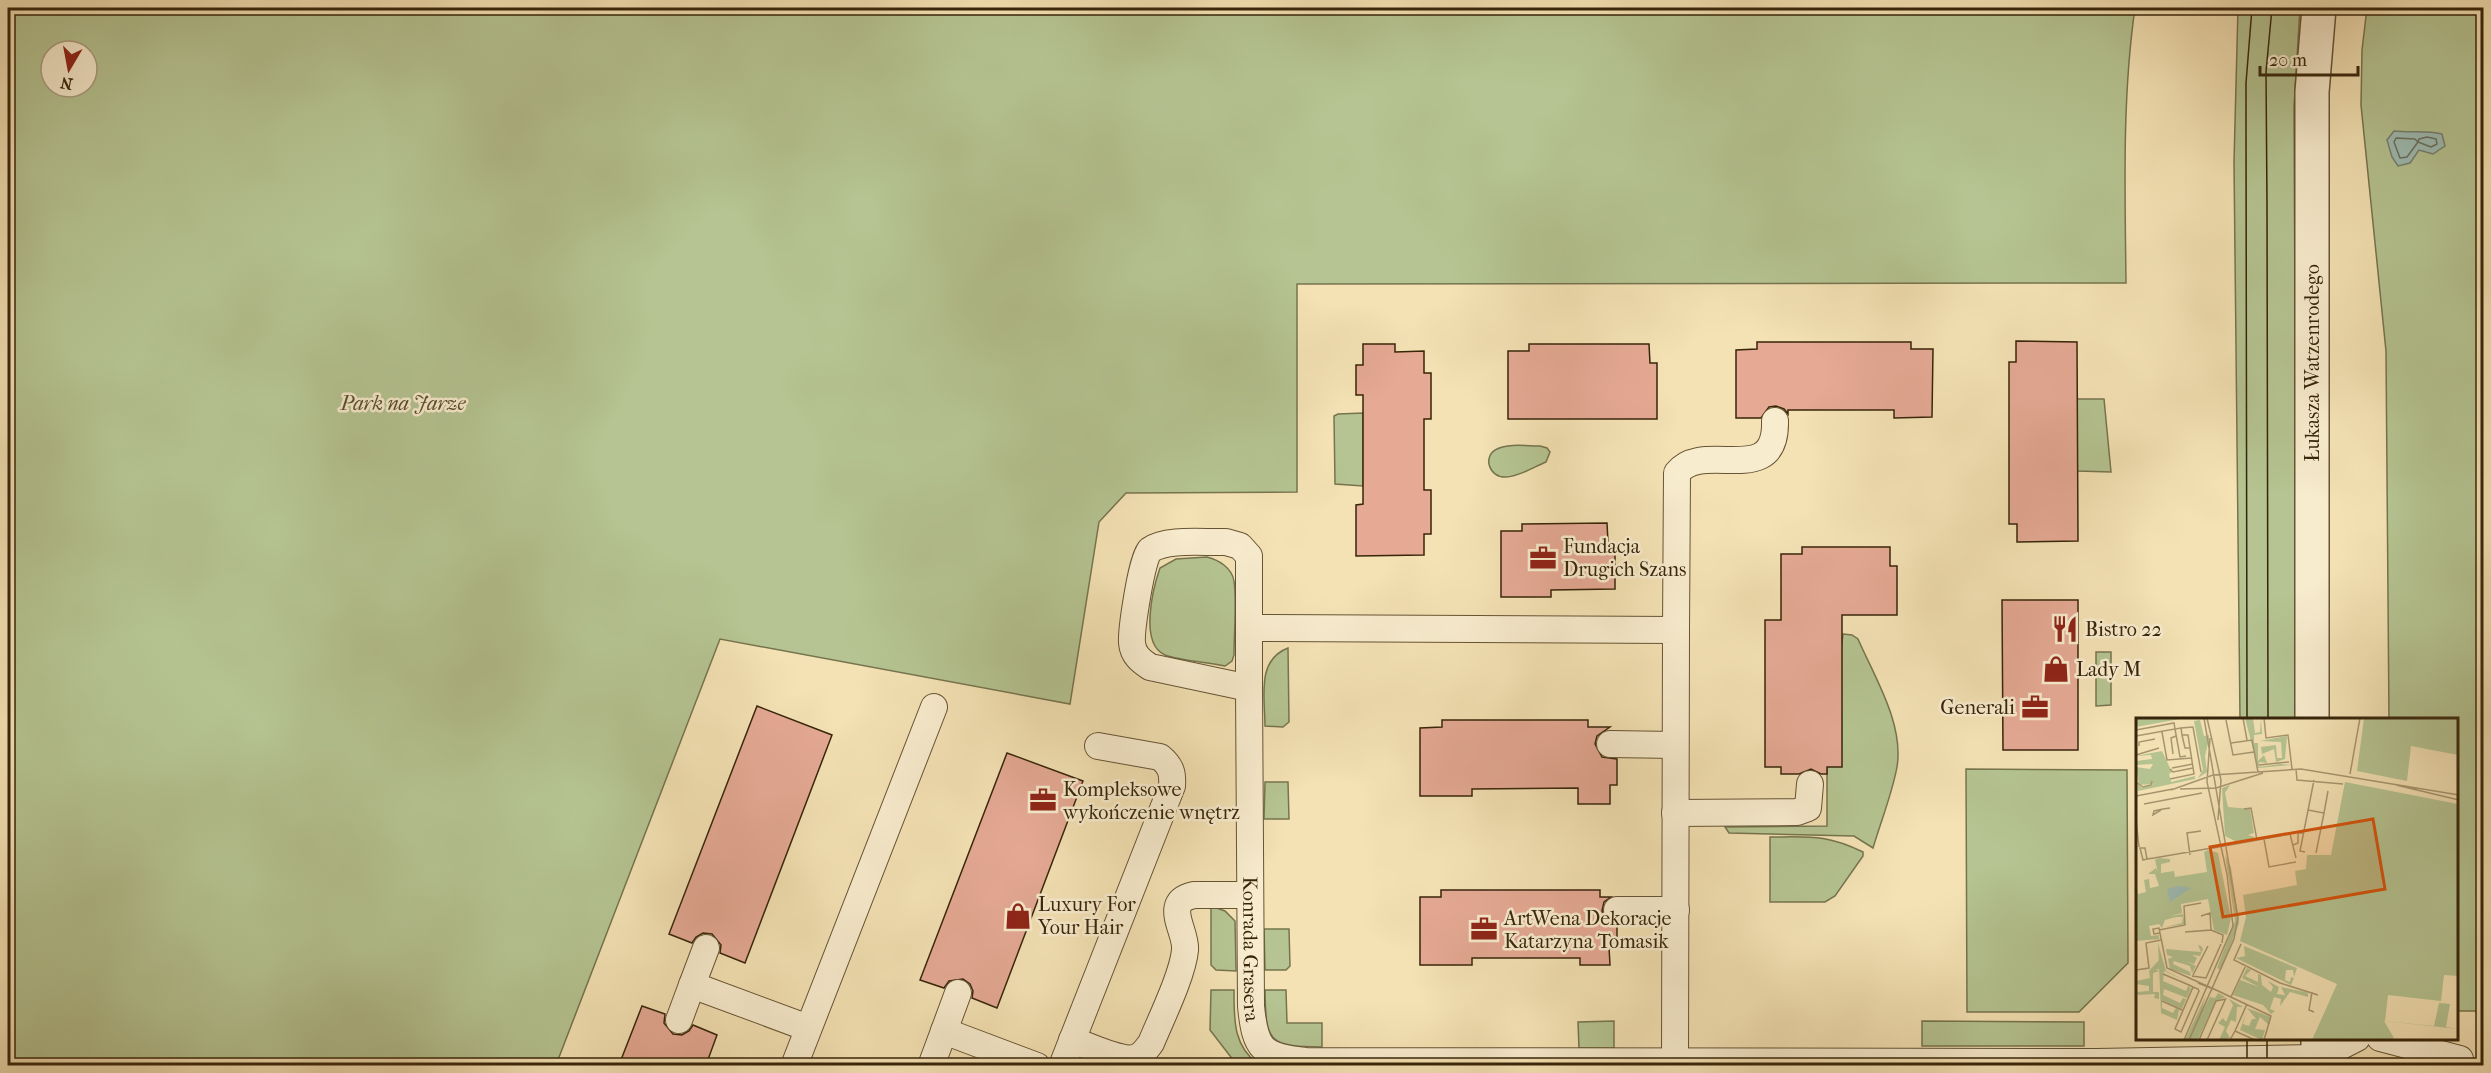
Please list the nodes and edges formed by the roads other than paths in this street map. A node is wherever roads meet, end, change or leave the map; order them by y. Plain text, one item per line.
1 (2319, 8) edge
2 (1776, 422) dead end
3 (1249, 628) junction
4 (1676, 630) junction
5 (1249, 688) junction
6 (934, 707) dead end
7 (2312, 718) edge
8 (1610, 744) dead end
9 (1675, 745) junction
10 (1098, 746) dead end
11 (1810, 784) dead end
12 (1675, 813) junction
13 (1249, 895) junction
14 (1617, 910) dead end
15 (1676, 910) junction
16 (706, 948) dead end
17 (692, 985) junction
18 (958, 993) dead end
19 (679, 1020) dead end
20 (808, 1028) junction
21 (945, 1031) junction
22 (1072, 1040) junction
23 (2353, 1040) edge
24 (2387, 1040) edge
25 (2321, 1057) edge
26 (1675, 1061) junction
27 (2460, 1061) edge
28 (1783, 1063) edge
29 (794, 1065) edge
30 (931, 1065) edge
31 (1037, 1065) edge
32 (1062, 1065) edge

1 - 7 street, Łukasza Watzenrodego
2 - 4 street
3 - 4 street
3 - 5 street, Konrada Grasera
3 - 5 street, Konrada Grasera
4 - 9 street
5 - 13 street, Konrada Grasera
6 - 20 street
8 - 9 street
9 - 12 street
10 - 22 street
11 - 12 street
12 - 15 street
13 - 22 street
13 - 26 street, Konrada Grasera
14 - 15 street
15 - 26 street
16 - 17 street
17 - 19 street
17 - 20 street
18 - 21 street
20 - 29 street
21 - 30 street
21 - 31 street
22 - 32 street
23 - 25 street, Konrada Grasera
24 - 27 street
25 - 28 street, Konrada Grasera
26 - 28 street, Konrada Grasera

